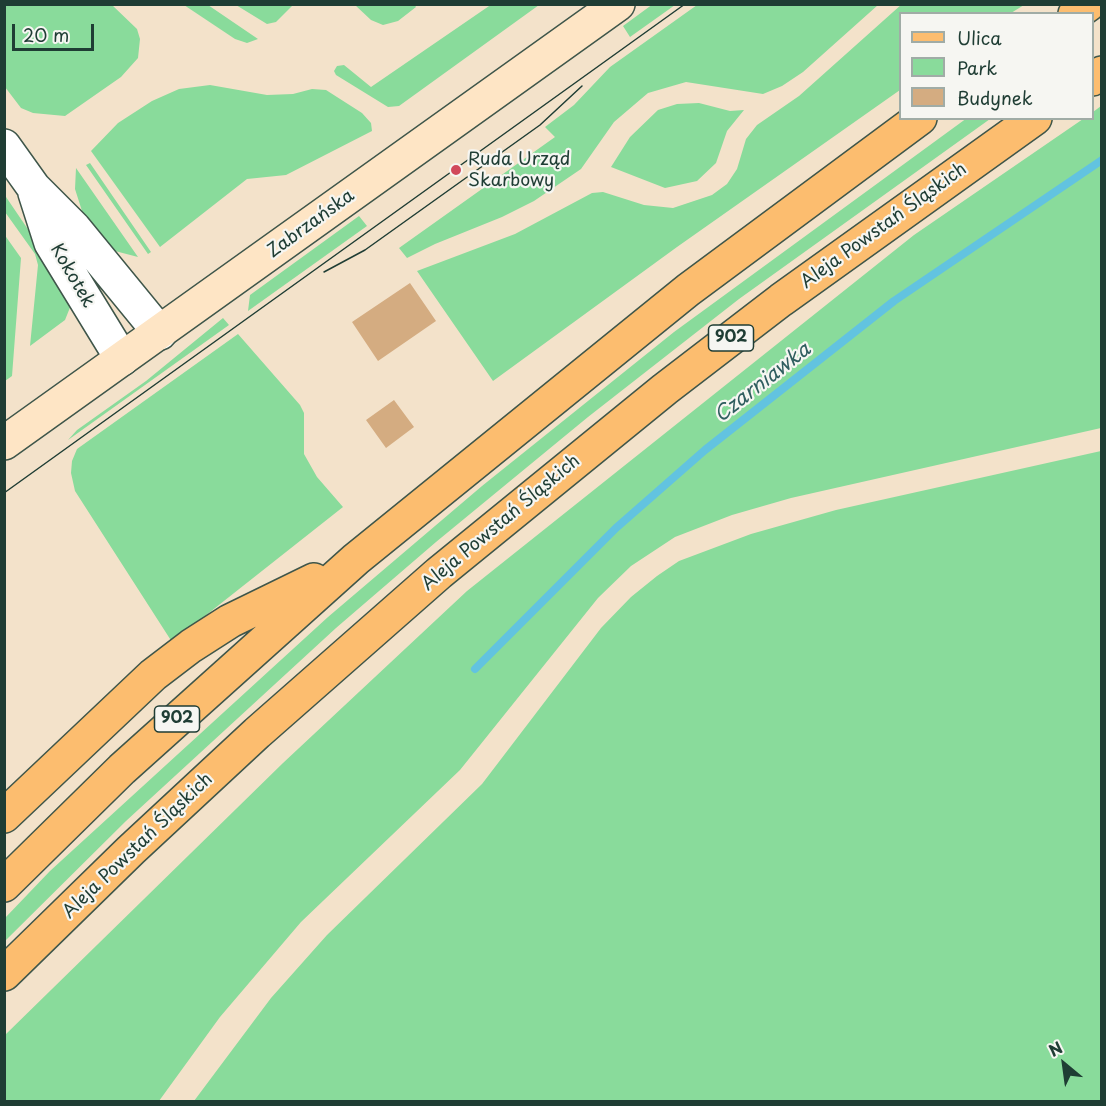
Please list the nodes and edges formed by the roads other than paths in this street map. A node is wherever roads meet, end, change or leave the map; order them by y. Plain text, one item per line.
1 (618, 4) edge
2 (917, 120) edge
3 (1032, 120) edge
4 (4, 146) edge
5 (34, 188) junction
6 (160, 333) junction
7 (122, 359) junction
8 (4, 443) edge
9 (356, 559) junction
10 (4, 816) edge
11 (4, 885) edge
12 (4, 974) edge

1 - 6 main road, Zabrzańska
2 - 9 main road, 902
3 - 12 main road, Aleja Powstań Śląskich / 902
4 - 5 street, Kokotek
5 - 6 street, Kokotek
5 - 7 street, Kokotek
6 - 7 main road, Zabrzańska
7 - 8 main road, Zabrzańska
9 - 10 main road
9 - 11 main road, 902

